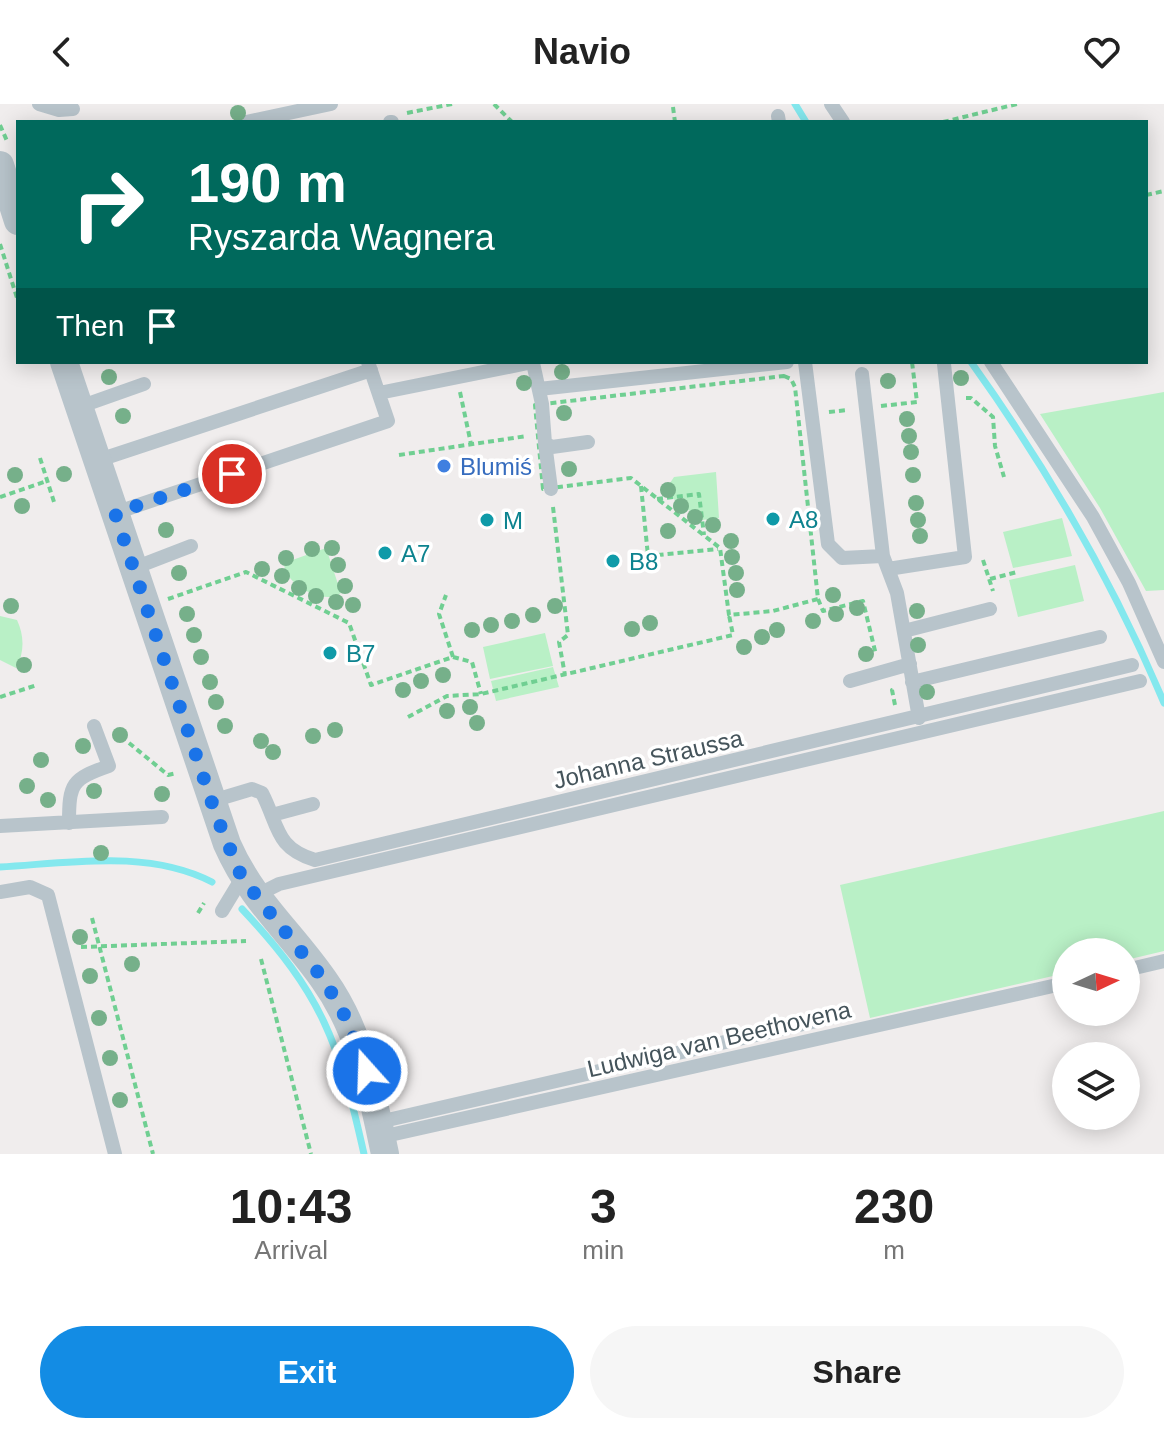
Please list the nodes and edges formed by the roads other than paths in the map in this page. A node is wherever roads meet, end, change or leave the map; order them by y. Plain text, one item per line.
1 (39, 104) edge
2 (331, 104) edge
3 (73, 109) dead end
4 (255, 120) edge
5 (7, 170) edge
6 (16, 212) edge
7 (65, 364) edge
8 (528, 364) edge
9 (533, 364) edge
10 (774, 364) edge
11 (805, 364) edge
12 (944, 364) dead end
13 (992, 364) edge
14 (370, 366) edge
15 (862, 374) dead end
16 (144, 384) dead end
17 (379, 393) junction
18 (539, 399) junction
19 (79, 407) junction
20 (541, 439) junction
21 (588, 442) dead end
22 (96, 461) junction
23 (551, 489) road end
24 (115, 513) junction
25 (191, 546) dead end
26 (886, 562) junction
27 (134, 568) junction
28 (990, 609) road end
29 (904, 631) junction
30 (1100, 637) dead end
31 (1164, 662) edge
32 (910, 664) junction
33 (1132, 665) dead end
34 (850, 681) dead end
35 (1140, 681) dead end
36 (912, 682) junction
37 (919, 718) junction
38 (94, 726) dead end
39 (212, 801) junction
40 (313, 804) dead end
41 (272, 815) junction
42 (162, 817) dead end
43 (69, 823) junction
44 (0, 826) edge
45 (248, 887) junction
46 (0, 892) edge
47 (222, 911) dead end
48 (1164, 961) edge
49 (1140, 967) edge
50 (1052, 986) edge
51 (842, 1015) dead end
52 (382, 1137) edge
53 (115, 1154) edge

1 - 3 lane
2 - 4 lane
5 - 6 street
7 - 19 street
8 - 17 lane
9 - 18 lane
10 - 18 lane
11 - 26 lane
12 - 26 lane
13 - 31 lane
14 - 17 lane
14 - 22 lane
15 - 26 lane
16 - 19 lane
17 - 24 lane
18 - 20 lane
19 - 22 street
20 - 21 lane
20 - 23 lane
22 - 24 street
24 - 27 street
25 - 27 lane
26 - 29 lane
27 - 39 street
28 - 29 lane
29 - 32 lane
30 - 36 lane
32 - 34 lane
32 - 36 lane
33 - 37 lane, Johanna Straussa
35 - 45 lane, Johanna Straussa
36 - 37 lane
37 - 41 lane, Johanna Straussa
38 - 43 lane
39 - 41 lane, Johanna Straussa
39 - 45 street
40 - 41 lane
42 - 43 lane
43 - 44 lane
45 - 47 lane
45 - 52 street
46 - 53 lane
48 - 49 lane
50 - 52 lane, Ludwiga van Beethovena
51 - 52 lane

